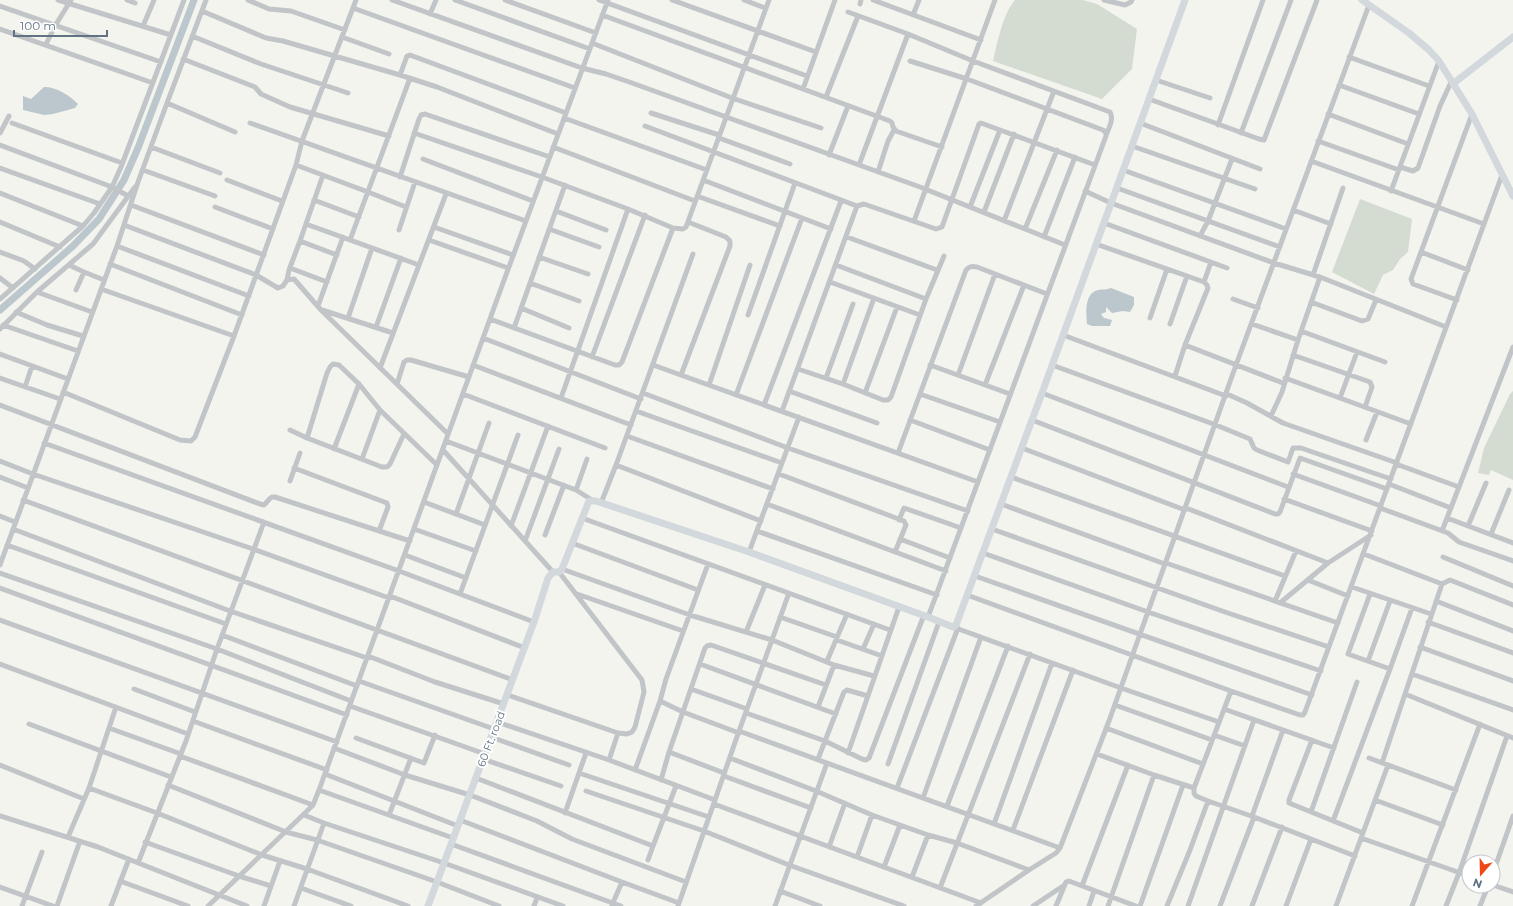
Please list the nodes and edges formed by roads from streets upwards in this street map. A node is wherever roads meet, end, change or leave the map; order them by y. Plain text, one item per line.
1 (58, 0) edge
2 (127, 0) edge
3 (154, 0) edge
4 (184, 0) edge
5 (206, 0) edge
6 (248, 0) edge
7 (355, 0) edge
8 (392, 0) edge
9 (436, 0) edge
10 (455, 0) edge
11 (505, 0) edge
12 (599, 0) edge
13 (672, 0) edge
14 (744, 0) edge
15 (769, 0) edge
16 (835, 0) edge
17 (873, 0) edge
18 (919, 0) edge
19 (995, 0) edge
20 (1104, 0) edge
21 (1132, 0) edge
22 (1185, 0) edge
23 (1263, 0) edge
24 (1291, 0) edge
25 (1317, 0) edge
26 (1362, 0) edge
27 (607, 1) edge
28 (70, 2) edge
29 (135, 3) dead end
30 (408, 3) edge
31 (0, 6) edge
32 (1369, 6) junction
33 (353, 8) junction
34 (765, 8) junction
35 (202, 11) junction
36 (848, 12) dead end
37 (430, 14) junction
38 (602, 15) junction
39 (914, 15) junction
40 (858, 16) junction
41 (55, 26) junction
42 (143, 26) junction
43 (0, 29) edge
44 (345, 30) junction
45 (758, 31) junction
46 (596, 33) junction
47 (908, 34) junction
48 (171, 35) junction
49 (192, 36) junction
50 (342, 37) junction
51 (1513, 37) edge
52 (981, 40) junction
53 (46, 44) junction
54 (591, 46) junction
55 (816, 52) junction
56 (389, 54) dead end
57 (749, 55) junction
58 (334, 56) junction
59 (1349, 57) junction
60 (183, 59) junction
61 (910, 61) dead end
62 (973, 61) junction
63 (1439, 61) junction
64 (161, 62) junction
65 (744, 67) junction
66 (582, 68) junction
67 (400, 75) junction
68 (807, 76) junction
69 (410, 78) junction
70 (967, 79) junction
71 (1156, 80) junction
72 (1453, 82) junction
73 (153, 83) junction
74 (323, 85) junction
75 (1339, 85) junction
76 (1429, 86) junction
77 (575, 88) junction
78 (803, 89) junction
79 (1054, 91) junction
80 (348, 93) dead end
81 (732, 98) junction
82 (826, 98) junction
83 (1210, 98) dead end
84 (1149, 99) junction
85 (167, 103) junction
86 (848, 106) junction
87 (1047, 110) junction
88 (314, 113) junction
89 (651, 113) dead end
90 (1328, 114) junction
91 (1419, 114) junction
92 (1472, 114) junction
93 (565, 115) junction
94 (9, 116) dead end
95 (877, 116) junction
96 (726, 117) junction
97 (12, 123) dead end
98 (250, 123) dead end
99 (1140, 123) junction
100 (1218, 125) junction
101 (645, 126) dead end
102 (821, 128) dead end
103 (894, 130) junction
104 (1000, 130) junction
105 (235, 132) dead end
106 (0, 133) edge
107 (414, 133) junction
108 (1240, 133) junction
109 (558, 134) junction
110 (1014, 134) junction
111 (389, 136) junction
112 (1106, 136) junction
113 (719, 137) junction
114 (302, 141) junction
115 (1318, 141) junction
116 (1035, 142) junction
117 (1408, 144) junction
118 (0, 145) edge
119 (942, 146) junction
120 (1132, 146) junction
121 (151, 147) junction
122 (553, 147) junction
123 (1057, 150) junction
124 (714, 152) junction
125 (829, 154) junction
126 (550, 156) junction
127 (1075, 157) junction
128 (423, 159) dead end
129 (1232, 159) junction
130 (1311, 161) junction
131 (122, 163) junction
132 (790, 164) dead end
133 (296, 165) junction
134 (859, 165) junction
135 (1095, 165) junction
136 (0, 168) edge
137 (377, 168) junction
138 (1260, 169) dead end
139 (1399, 169) junction
140 (143, 170) junction
141 (707, 170) junction
142 (1123, 170) junction
143 (878, 172) junction
144 (220, 173) dead end
145 (323, 175) junction
146 (1502, 175) junction
147 (400, 177) junction
148 (542, 177) junction
149 (1224, 178) junction
150 (228, 180) dead end
151 (704, 180) junction
152 (138, 182) junction
153 (415, 182) junction
154 (795, 183) junction
155 (565, 185) junction
156 (114, 188) junction
157 (1117, 188) junction
158 (1343, 188) dead end
159 (1255, 189) dead end
160 (927, 190) junction
161 (1085, 191) junction
162 (1391, 191) junction
163 (368, 192) junction
164 (0, 193) edge
165 (126, 194) junction
166 (446, 194) junction
167 (215, 196) dead end
168 (1513, 196) edge
169 (696, 199) junction
170 (314, 200) junction
171 (951, 200) junction
172 (282, 201) junction
173 (533, 201) junction
174 (842, 201) junction
175 (1111, 203) junction
176 (1215, 203) junction
177 (100, 204) junction
178 (131, 205) junction
179 (215, 206) dead end
180 (857, 206) junction
181 (970, 207) junction
182 (406, 208) junction
183 (1438, 208) junction
184 (628, 209) junction
185 (786, 210) junction
186 (1293, 210) junction
187 (556, 211) junction
188 (984, 212) junction
189 (645, 215) junction
190 (359, 217) junction
191 (802, 218) junction
192 (1004, 220) junction
193 (526, 221) junction
194 (914, 221) junction
195 (1208, 221) junction
196 (0, 222) edge
197 (688, 222) junction
198 (1104, 223) junction
199 (306, 224) junction
200 (1331, 224) junction
201 (1484, 224) junction
202 (124, 225) junction
203 (84, 226) junction
204 (780, 226) junction
205 (434, 227) junction
206 (673, 228) junction
207 (273, 229) junction
208 (549, 229) junction
209 (831, 229) junction
210 (1025, 229) junction
211 (1286, 229) junction
212 (399, 230) dead end
213 (606, 230) dead end
214 (1044, 236) junction
215 (1200, 236) junction
216 (343, 237) junction
217 (847, 237) junction
218 (350, 240) junction
219 (429, 240) junction
220 (300, 241) junction
221 (1096, 244) junction
222 (1065, 245) junction
223 (117, 246) junction
224 (60, 247) junction
225 (599, 247) dead end
226 (1280, 247) junction
227 (372, 248) junction
228 (0, 252) edge
229 (1422, 252) junction
230 (264, 254) junction
231 (693, 254) dead end
232 (337, 255) junction
233 (513, 255) junction
234 (944, 256) dead end
235 (539, 257) junction
236 (401, 258) junction
237 (1211, 262) junction
238 (1274, 263) junction
239 (110, 264) junction
240 (69, 265) junction
241 (419, 265) junction
242 (750, 265) dead end
243 (836, 265) junction
244 (290, 268) junction
245 (508, 268) junction
246 (1227, 268) dead end
247 (35, 269) junction
248 (1167, 269) junction
249 (938, 270) junction
250 (1468, 270) junction
251 (84, 272) junction
252 (588, 274) dead end
253 (995, 274) junction
254 (256, 275) junction
255 (1313, 275) junction
256 (1186, 276) junction
257 (1320, 277) junction
258 (0, 278) edge
259 (104, 280) junction
260 (288, 280) junction
261 (327, 282) junction
262 (830, 282) junction
263 (1204, 282) junction
264 (530, 283) junction
265 (1024, 285) junction
266 (14, 288) junction
267 (101, 289) junction
268 (76, 290) dead end
269 (37, 292) junction
270 (1048, 294) junction
271 (248, 296) junction
272 (874, 298) junction
273 (926, 298) junction
274 (0, 299) edge
275 (1233, 299) dead end
276 (1376, 300) junction
277 (1457, 300) junction
278 (579, 301) dead end
279 (1311, 302) junction
280 (852, 304) dead end
281 (897, 307) junction
282 (320, 308) junction
283 (521, 308) junction
284 (1258, 308) junction
285 (16, 312) junction
286 (92, 312) junction
287 (242, 315) junction
288 (748, 315) dead end
289 (920, 315) junction
290 (348, 318) junction
291 (1150, 318) dead end
292 (490, 319) junction
293 (1170, 324) dead end
294 (1252, 324) junction
295 (1, 327) edge
296 (376, 327) junction
297 (1446, 327) junction
298 (514, 328) junction
299 (569, 328) dead end
300 (1301, 331) junction
301 (393, 333) junction
302 (1063, 335) junction
303 (84, 336) junction
304 (234, 336) junction
305 (483, 338) junction
306 (1298, 340) junction
307 (1185, 346) junction
308 (1513, 347) edge
309 (578, 350) junction
310 (78, 351) junction
311 (1357, 352) junction
312 (0, 354) edge
313 (1293, 355) junction
314 (592, 357) junction
315 (1385, 362) dead end
316 (473, 365) junction
317 (653, 365) junction
318 (930, 365) junction
319 (1052, 365) junction
320 (1236, 365) junction
321 (32, 366) junction
322 (380, 368) junction
323 (798, 369) junction
324 (570, 371) junction
325 (681, 375) junction
326 (958, 375) junction
327 (1348, 375) junction
328 (1175, 376) junction
329 (469, 377) junction
330 (0, 378) edge
331 (826, 378) junction
332 (68, 379) junction
333 (1284, 381) junction
334 (358, 384) junction
335 (397, 384) junction
336 (843, 384) junction
337 (709, 385) junction
338 (985, 385) junction
339 (25, 387) junction
340 (790, 391) junction
341 (63, 392) junction
342 (643, 393) junction
343 (865, 393) junction
344 (1042, 393) junction
345 (463, 394) junction
346 (920, 394) junction
347 (1010, 394) junction
348 (736, 395) junction
349 (1226, 395) junction
350 (561, 398) junction
351 (1340, 398) junction
352 (60, 399) junction
353 (640, 399) junction
354 (764, 404) junction
355 (0, 405) edge
356 (1365, 407) junction
357 (380, 410) junction
358 (636, 411) junction
359 (782, 411) junction
360 (1377, 412) junction
361 (1271, 416) junction
362 (800, 417) junction
363 (910, 420) junction
364 (1032, 420) junction
365 (1000, 422) junction
366 (489, 423) dead end
367 (877, 423) dead end
368 (51, 424) junction
369 (1411, 424) junction
370 (631, 425) junction
371 (1216, 425) junction
372 (548, 426) junction
373 (290, 430) dead end
374 (404, 434) junction
375 (448, 434) junction
376 (518, 435) dead end
377 (627, 436) junction
378 (307, 438) junction
379 (1366, 440) dead end
380 (446, 441) junction
381 (44, 443) junction
382 (334, 448) junction
383 (605, 448) dead end
384 (788, 448) junction
385 (1022, 448) junction
386 (559, 449) dead end
387 (443, 450) junction
388 (990, 450) junction
389 (300, 453) dead end
390 (478, 453) junction
391 (898, 453) junction
392 (1205, 454) junction
393 (362, 459) junction
394 (587, 459) dead end
395 (0, 461) edge
396 (1288, 462) junction
397 (1397, 463) junction
398 (508, 464) junction
399 (782, 464) junction
400 (437, 465) junction
401 (616, 465) junction
402 (1297, 465) junction
403 (294, 468) junction
404 (531, 473) junction
405 (33, 474) junction
406 (778, 474) junction
407 (1293, 474) junction
408 (0, 477) edge
409 (1011, 477) junction
410 (469, 479) junction
411 (548, 479) junction
412 (290, 481) dead end
413 (978, 482) junction
414 (1486, 482) dead end
415 (1194, 484) junction
416 (1389, 484) junction
417 (564, 485) junction
418 (1288, 487) junction
419 (1459, 487) junction
420 (28, 488) junction
421 (773, 489) junction
422 (576, 490) junction
423 (1509, 490) dead end
424 (1284, 499) junction
425 (23, 500) junction
426 (592, 500) junction
427 (424, 502) junction
428 (601, 503) junction
429 (767, 504) junction
430 (1001, 504) junction
431 (492, 506) junction
432 (1381, 507) junction
433 (1451, 508) junction
434 (1186, 509) junction
435 (968, 511) junction
436 (456, 514) junction
437 (0, 516) edge
438 (582, 518) junction
439 (1447, 518) junction
440 (899, 520) junction
441 (761, 521) junction
442 (15, 522) junction
443 (264, 522) junction
444 (485, 525) junction
445 (511, 526) junction
446 (1468, 526) junction
447 (961, 528) junction
448 (13, 529) junction
449 (414, 529) junction
450 (992, 529) junction
451 (379, 531) junction
452 (757, 531) junction
453 (1442, 531) junction
454 (1371, 533) junction
455 (1491, 534) junction
456 (545, 535) dead end
457 (1176, 536) junction
458 (900, 539) junction
459 (410, 541) junction
460 (525, 541) junction
461 (572, 543) junction
462 (1513, 543) edge
463 (7, 545) junction
464 (253, 550) junction
465 (476, 551) junction
466 (1296, 551) junction
467 (749, 552) junction
468 (895, 552) junction
469 (983, 552) junction
470 (1364, 554) junction
471 (405, 555) junction
472 (1443, 557) dead end
473 (950, 558) junction
474 (1513, 561) edge
475 (1328, 563) junction
476 (708, 564) junction
477 (1166, 564) junction
478 (0, 565) edge
479 (399, 571) junction
480 (558, 571) junction
481 (946, 571) junction
482 (0, 573) edge
483 (974, 576) junction
484 (1285, 576) junction
485 (466, 578) junction
486 (1308, 580) junction
487 (242, 582) junction
488 (1442, 584) junction
489 (765, 585) junction
490 (1513, 586) edge
491 (1352, 587) junction
492 (0, 588) edge
493 (1157, 588) junction
494 (698, 590) junction
495 (576, 593) junction
496 (789, 593) junction
497 (460, 594) junction
498 (1370, 594) junction
499 (937, 595) junction
500 (967, 595) junction
501 (1348, 596) junction
502 (389, 597) junction
503 (1390, 601) junction
504 (1436, 601) junction
505 (1278, 602) junction
506 (1513, 605) edge
507 (899, 607) junction
508 (1412, 608) junction
509 (230, 611) junction
510 (1148, 612) junction
511 (847, 614) junction
512 (1431, 614) junction
513 (690, 615) junction
514 (926, 616) junction
515 (780, 617) junction
516 (0, 620) edge
517 (534, 622) junction
518 (939, 622) junction
519 (1428, 622) junction
520 (1338, 623) junction
521 (226, 624) junction
522 (874, 624) junction
523 (955, 628) junction
524 (378, 630) junction
525 (890, 630) junction
526 (683, 631) junction
527 (1513, 631) edge
528 (746, 632) junction
529 (222, 635) junction
530 (1140, 635) junction
531 (981, 636) junction
532 (837, 638) junction
533 (772, 640) junction
534 (1008, 646) junction
535 (1329, 647) junction
536 (1420, 647) junction
537 (524, 648) junction
538 (217, 649) junction
539 (863, 649) junction
540 (1513, 653) edge
541 (1030, 654) junction
542 (882, 656) junction
543 (1132, 656) junction
544 (368, 657) junction
545 (827, 661) junction
546 (1368, 661) junction
547 (1052, 662) junction
548 (0, 664) edge
549 (700, 664) junction
550 (763, 664) junction
551 (212, 665) junction
552 (834, 665) junction
553 (1390, 669) junction
554 (1073, 670) junction
555 (1321, 671) junction
556 (1412, 674) junction
557 (874, 676) junction
558 (513, 680) junction
559 (1513, 681) edge
560 (1357, 682) dead end
561 (358, 684) junction
562 (756, 684) junction
563 (826, 685) junction
564 (1121, 688) junction
565 (691, 689) junction
566 (134, 690) dead end
567 (1231, 691) junction
568 (202, 693) junction
569 (508, 694) junction
570 (1404, 694) junction
571 (1312, 695) junction
572 (868, 696) junction
573 (660, 701) junction
574 (350, 704) junction
575 (504, 704) junction
576 (1115, 705) junction
577 (116, 707) junction
578 (818, 708) junction
579 (1224, 709) junction
580 (1513, 710) edge
581 (746, 711) junction
582 (196, 712) junction
583 (683, 712) junction
584 (836, 714) junction
585 (346, 715) junction
586 (1254, 720) junction
587 (192, 721) junction
588 (1219, 722) junction
589 (29, 724) dead end
590 (1480, 724) junction
591 (495, 726) junction
592 (109, 728) junction
593 (1106, 728) junction
594 (1283, 730) junction
595 (739, 732) junction
596 (618, 733) junction
597 (188, 734) junction
598 (435, 735) junction
599 (1507, 736) junction
600 (492, 737) junction
601 (1213, 737) junction
602 (356, 738) dead end
603 (1513, 738) edge
604 (1312, 740) junction
605 (825, 741) junction
606 (335, 745) junction
607 (1245, 746) junction
608 (1334, 748) junction
609 (101, 751) junction
610 (669, 752) junction
611 (586, 753) junction
612 (848, 753) junction
613 (1096, 754) junction
614 (180, 755) junction
615 (484, 756) junction
616 (411, 758) junction
617 (730, 758) junction
618 (1369, 758) dead end
619 (609, 760) junction
620 (818, 760) junction
621 (827, 763) junction
622 (1382, 763) junction
623 (888, 764) dead end
624 (1203, 764) junction
625 (569, 765) dead end
626 (1128, 765) junction
627 (1388, 765) junction
628 (0, 766) edge
629 (635, 770) junction
630 (326, 772) junction
631 (579, 773) junction
632 (724, 774) junction
633 (405, 775) junction
634 (1154, 775) junction
635 (172, 777) junction
636 (476, 778) junction
637 (661, 780) junction
638 (168, 785) junction
639 (1184, 785) junction
640 (560, 786) dead end
641 (676, 786) junction
642 (89, 788) junction
643 (897, 788) junction
644 (1194, 788) junction
645 (319, 790) junction
646 (1456, 790) junction
647 (816, 791) junction
648 (586, 792) dead end
649 (470, 795) junction
650 (923, 798) junction
651 (84, 799) junction
652 (1376, 800) junction
653 (394, 801) junction
654 (1208, 801) junction
655 (714, 802) junction
656 (845, 803) junction
657 (669, 804) junction
658 (313, 805) junction
659 (947, 806) junction
660 (1224, 807) junction
661 (810, 808) junction
662 (1311, 812) junction
663 (157, 813) junction
664 (565, 813) junction
665 (872, 814) junction
666 (969, 814) junction
667 (304, 815) junction
668 (389, 815) junction
669 (0, 816) edge
670 (1253, 816) junction
671 (1513, 816) edge
672 (709, 817) junction
673 (664, 818) junction
674 (1333, 821) junction
675 (324, 823) junction
676 (459, 823) junction
677 (994, 824) junction
678 (900, 825) junction
679 (1443, 825) junction
680 (1282, 828) junction
681 (1013, 830) junction
682 (704, 831) junction
683 (286, 832) junction
684 (928, 835) junction
685 (800, 836) junction
686 (1362, 836) junction
687 (68, 837) junction
688 (1311, 839) junction
689 (317, 840) junction
690 (80, 841) junction
691 (452, 841) junction
692 (145, 842) junction
693 (957, 843) junction
694 (653, 846) junction
695 (829, 847) junction
696 (1060, 848) junction
697 (42, 852) dead end
698 (1499, 854) edge
699 (262, 855) junction
700 (1355, 856) junction
701 (857, 857) junction
702 (129, 859) junction
703 (648, 860) dead end
704 (280, 861) junction
705 (444, 862) junction
706 (1429, 862) junction
707 (138, 863) junction
708 (789, 866) junction
709 (884, 867) junction
710 (307, 868) junction
711 (1029, 870) junction
712 (1459, 873) junction
713 (239, 876) junction
714 (912, 877) junction
715 (120, 881) junction
716 (437, 882) junction
717 (622, 882) junction
718 (686, 882) junction
719 (271, 886) junction
720 (1063, 886) junction
721 (1082, 886) junction
722 (0, 887) edge
723 (301, 888) junction
724 (940, 888) junction
725 (1501, 888) edge
726 (780, 891) junction
727 (1094, 891) junction
728 (1513, 892) edge
729 (1485, 894) edge
730 (26, 896) junction
731 (219, 896) junction
732 (1111, 897) junction
733 (537, 898) junction
734 (612, 904) edge
735 (678, 904) edge
736 (978, 904) edge
737 (113, 905) edge
738 (22, 906) edge
739 (53, 906) edge
740 (57, 906) edge
741 (188, 906) edge
742 (208, 906) edge
743 (247, 906) edge
744 (264, 906) edge
745 (294, 906) edge
746 (351, 906) edge
747 (408, 906) edge
748 (428, 906) edge
749 (498, 906) edge
750 (534, 906) edge
751 (563, 906) edge
752 (621, 906) edge
753 (774, 906) edge
754 (820, 906) edge
755 (904, 906) edge
756 (1033, 906) edge
757 (1056, 906) edge
758 (1089, 906) edge
759 (1108, 906) edge
760 (1136, 906) edge
761 (1140, 906) edge
762 (1167, 906) edge
763 (1188, 906) edge
764 (1220, 906) edge
765 (1252, 906) edge
766 (1286, 906) edge
767 (1336, 906) edge
768 (1412, 906) edge
769 (1446, 906) edge
770 (1480, 906) edge

1 - 28 street
2 - 29 street
3 - 42 street
4 - 48 street
5 - 35 street
6 - 44 street
7 - 33 street
8 - 30 street
9 - 37 street
10 - 54 street
11 - 46 street
12 - 27 street
13 - 45 street
14 - 34 street
15 - 34 street
16 - 55 street
17 - 39 street
18 - 39 street
19 - 52 street
20 - 21 street
22 - 71 street
23 - 100 street
24 - 108 street
25 - 108 street
26 - 32 street
27 - 38 street
27 - 57 street
28 - 41 street
28 - 42 street
30 - 37 street
31 - 41 street
32 - 59 street
32 - 63 street
33 - 44 street
33 - 77 street
34 - 45 street
35 - 49 street
35 - 58 street
36 - 40 street
37 - 66 street
38 - 46 street
38 - 65 street
39 - 52 street
40 - 47 street
40 - 82 street
41 - 53 street
41 - 64 street
42 - 48 street
43 - 53 street
44 - 50 street
45 - 55 street
45 - 57 street
46 - 54 street
47 - 62 street
47 - 95 street
48 - 64 street
49 - 60 street
49 - 74 street
50 - 56 street
50 - 58 street
51 - 72 street
52 - 62 street
53 - 73 street
54 - 66 street
54 - 81 street
55 - 68 street
57 - 65 street
57 - 68 street
58 - 67 street
58 - 74 street
59 - 75 street
59 - 76 street
60 - 85 street
60 - 88 street
61 - 70 street
62 - 70 street
62 - 79 street
63 - 72 street
63 - 76 street
64 - 73 street
65 - 78 street
65 - 81 street
66 - 77 street
66 - 96 street
67 - 69 street
67 - 93 street
68 - 78 street
69 - 109 street
69 - 111 street
70 - 87 street
70 - 119 street
71 - 83 street
71 - 84 street
72 - 92 street
72 - 139 street
73 - 131 street
74 - 80 street
74 - 88 street
75 - 90 street
75 - 91 street
76 - 91 street
77 - 93 street
78 - 82 street
79 - 87 street
79 - 112 street
81 - 96 street
81 - 102 street
82 - 86 street
84 - 99 street
84 - 100 street
85 - 105 street
85 - 121 street
86 - 95 street
86 - 125 street
87 - 112 street
87 - 116 street
88 - 111 street
88 - 114 street
89 - 113 street
90 - 115 street
90 - 117 street
91 - 117 street
92 - 146 street
92 - 183 street
93 - 109 street
93 - 141 street
94 - 106 street
95 - 103 street
95 - 134 street
96 - 113 street
96 - 125 street
97 - 131 street
98 - 114 street
99 - 120 street
99 - 129 street
100 - 108 street
101 - 124 street
103 - 119 street
103 - 143 street
104 - 110 street
104 - 171 street
104 - 181 street
107 - 126 street
107 - 147 street
107 - 148 street
109 - 122 street
110 - 116 street
110 - 188 street
111 - 137 street
112 - 135 street
113 - 124 street
113 - 132 street
114 - 133 street
114 - 137 street
115 - 130 street
115 - 139 street
116 - 123 street
116 - 192 street
117 - 139 street
118 - 156 street
119 - 160 street
120 - 142 street
120 - 149 street
121 - 140 street
121 - 144 street
122 - 126 street
122 - 169 street
123 - 127 street
123 - 210 street
124 - 141 street
124 - 154 street
125 - 134 street
126 - 148 street
127 - 135 street
127 - 214 street
128 - 173 street
129 - 138 street
129 - 149 street
130 - 162 street
130 - 186 street
131 - 156 street
133 - 145 street
133 - 172 street
134 - 143 street
135 - 161 street
136 - 177 street
137 - 147 street
137 - 163 street
139 - 162 street
140 - 152 street
140 - 167 street
141 - 151 street
142 - 157 street
142 - 176 street
143 - 160 street
145 - 163 street
145 - 170 street
146 - 168 street
146 - 201 street
147 - 153 street
148 - 155 street
148 - 173 street
149 - 159 street
149 - 176 street
150 - 172 street
151 - 169 street
151 - 185 street
152 - 165 street
152 - 178 street
153 - 166 street
153 - 182 street
154 - 174 street
154 - 185 street
155 - 184 street
155 - 187 street
156 - 165 street
156 - 177 street
157 - 175 street
157 - 195 street
158 - 200 street
160 - 171 street
160 - 194 street
161 - 175 street
161 - 222 street
162 - 183 street
163 - 182 street
163 - 190 street
164 - 203 street
165 - 240 street
166 - 193 street
166 - 205 street
169 - 197 street
169 - 204 street
170 - 190 street
170 - 199 street
171 - 181 street
171 - 194 street
172 - 207 street
173 - 193 street
174 - 180 street
174 - 209 street
175 - 198 street
175 - 215 street
176 - 195 street
176 - 211 street
177 - 203 street
178 - 202 street
178 - 230 street
179 - 207 street
180 - 194 street
180 - 217 street
181 - 188 street
182 - 212 street
183 - 201 street
183 - 229 street
184 - 189 street
184 - 309 street
185 - 191 street
185 - 204 street
186 - 200 street
186 - 211 street
187 - 208 street
187 - 213 street
188 - 192 street
189 - 206 street
189 - 314 street
190 - 218 street
191 - 209 street
191 - 348 street
192 - 210 street
193 - 233 street
195 - 215 street
195 - 226 street
196 - 224 street
197 - 206 street
197 - 325 street
198 - 221 street
198 - 237 street
199 - 216 street
199 - 220 street
200 - 255 street
201 - 250 street
202 - 223 street
202 - 254 street
203 - 224 street
204 - 288 street
205 - 219 street
205 - 233 street
206 - 314 street
207 - 230 street
208 - 225 street
208 - 235 street
209 - 354 street
210 - 214 street
211 - 226 street
214 - 222 street
215 - 238 street
216 - 218 street
216 - 232 street
217 - 243 street
217 - 249 street
218 - 227 street
219 - 241 street
219 - 245 street
220 - 232 street
220 - 244 street
221 - 248 street
221 - 302 street
222 - 270 street
223 - 239 street
223 - 271 street
224 - 247 street
226 - 238 street
227 - 236 street
227 - 290 street
228 - 247 street
229 - 250 street
229 - 277 street
230 - 254 street
231 - 317 street
232 - 261 street
233 - 245 street
234 - 249 street
235 - 252 street
235 - 264 street
236 - 241 street
236 - 296 street
237 - 246 street
237 - 263 street
238 - 255 street
238 - 284 street
239 - 259 street
239 - 287 street
240 - 251 street
240 - 269 street
241 - 301 street
242 - 337 street
243 - 262 street
243 - 273 street
244 - 260 street
244 - 261 street
245 - 292 street
247 - 266 street
248 - 256 street
248 - 291 street
249 - 273 street
250 - 277 street
251 - 259 street
251 - 268 street
253 - 265 street
253 - 318 street
253 - 326 street
254 - 260 street
254 - 271 street
255 - 257 street
256 - 263 street
256 - 293 street
257 - 276 street
257 - 279 street
258 - 266 street
259 - 267 street
260 - 282 street
261 - 282 street
262 - 272 street
262 - 323 street
263 - 307 street
264 - 278 street
264 - 283 street
265 - 270 street
265 - 338 street
266 - 274 street
267 - 286 street
267 - 304 street
269 - 285 street
269 - 286 street
270 - 347 street
271 - 287 street
272 - 281 street
272 - 336 street
273 - 289 street
275 - 284 street
276 - 279 street
276 - 297 street
277 - 297 street
279 - 300 street
280 - 331 street
281 - 289 street
281 - 343 street
282 - 290 street
282 - 322 street
283 - 298 street
283 - 299 street
284 - 294 street
285 - 295 street
285 - 303 street
286 - 303 street
287 - 304 street
289 - 343 street
290 - 296 street
292 - 298 street
292 - 305 street
294 - 306 street
294 - 320 street
295 - 310 street
296 - 301 street
297 - 369 street
298 - 309 street
300 - 306 street
300 - 311 street
301 - 322 street
302 - 319 street
302 - 328 street
303 - 310 street
304 - 341 street
305 - 316 street
305 - 324 street
306 - 313 street
307 - 320 street
307 - 328 street
308 - 419 street
309 - 314 street
309 - 324 street
310 - 332 street
311 - 315 street
311 - 327 street
312 - 321 street
313 - 327 street
313 - 333 street
316 - 329 street
316 - 350 street
317 - 325 street
317 - 342 street
318 - 326 street
318 - 346 street
319 - 344 street
319 - 371 street
320 - 333 street
320 - 349 street
321 - 332 street
321 - 339 street
322 - 335 street
323 - 331 street
323 - 340 street
324 - 350 street
324 - 353 street
325 - 337 street
326 - 338 street
327 - 351 street
327 - 356 street
328 - 349 street
329 - 335 street
329 - 345 street
330 - 339 street
331 - 336 street
332 - 341 street
333 - 351 street
333 - 361 street
334 - 357 street
334 - 378 street
334 - 382 street
335 - 375 street
336 - 343 street
337 - 348 street
338 - 347 street
339 - 352 street
340 - 359 street
340 - 367 street
341 - 352 street
342 - 353 street
342 - 384 street
344 - 364 street
344 - 392 street
345 - 372 street
345 - 375 street
346 - 363 street
346 - 365 street
347 - 365 street
348 - 354 street
349 - 361 street
349 - 371 street
350 - 370 street
351 - 356 street
352 - 368 street
353 - 358 street
354 - 359 street
355 - 368 street
356 - 360 street
357 - 374 street
357 - 393 street
358 - 370 street
358 - 399 street
359 - 362 street
360 - 369 street
360 - 379 street
361 - 397 street
362 - 384 street
362 - 391 street
363 - 388 street
363 - 391 street
364 - 385 street
364 - 415 street
365 - 388 street
366 - 390 street
368 - 381 street
368 - 451 street
369 - 397 street
370 - 377 street
371 - 392 street
371 - 396 street
372 - 383 street
372 - 404 street
373 - 378 street
374 - 393 street
374 - 400 street
375 - 380 street
376 - 398 street
377 - 401 street
377 - 421 street
378 - 382 street
380 - 387 street
380 - 390 street
381 - 405 street
381 - 443 street
382 - 393 street
384 - 399 street
384 - 435 street
385 - 409 street
385 - 434 street
386 - 411 street
387 - 400 street
387 - 410 street
388 - 413 street
389 - 403 street
390 - 398 street
390 - 410 street
391 - 413 street
392 - 415 street
392 - 418 street
394 - 422 street
395 - 405 street
396 - 402 street
396 - 416 street
397 - 416 street
397 - 419 street
398 - 404 street
398 - 431 street
399 - 406 street
400 - 427 street
401 - 428 street
401 - 441 street
402 - 407 street
402 - 416 street
403 - 412 street
403 - 451 street
404 - 411 street
404 - 445 street
405 - 420 street
405 - 464 street
406 - 421 street
406 - 440 street
407 - 418 street
407 - 432 street
408 - 420 street
409 - 430 street
409 - 457 street
410 - 431 street
410 - 436 street
411 - 417 street
411 - 460 street
413 - 435 street
414 - 446 street
415 - 424 street
415 - 434 street
416 - 432 street
416 - 433 street
417 - 422 street
417 - 456 street
418 - 424 street
419 - 433 street
420 - 425 street
421 - 429 street
422 - 426 street
423 - 455 street
424 - 454 street
425 - 442 street
425 - 487 street
426 - 428 street
426 - 438 street, 60 Ft. road
427 - 436 street
427 - 449 street
428 - 467 street
429 - 441 street
429 - 468 street
430 - 450 street
430 - 477 street
431 - 444 street
431 - 445 street
432 - 453 street
432 - 454 street
433 - 439 street
434 - 457 street
434 - 466 street
435 - 447 street
436 - 444 street
437 - 442 street
438 - 461 street, 60 Ft. road
438 - 476 street
439 - 446 street
439 - 453 street
440 - 447 street
440 - 458 street
441 - 452 street
442 - 448 street
443 - 464 street
443 - 479 street
444 - 465 street
445 - 460 street
446 - 455 street
447 - 473 street
448 - 463 street
448 - 509 street
449 - 459 street
449 - 465 street
450 - 469 street
450 - 493 street
451 - 459 street
452 - 467 street
452 - 499 street
453 - 474 street
454 - 470 street
454 - 475 street
455 - 462 street
457 - 477 street
457 - 484 street
458 - 468 street
458 - 473 street
459 - 471 street
460 - 480 street
461 - 480 street, 60 Ft. road
461 - 494 street
463 - 478 street
463 - 521 street
464 - 487 street
464 - 502 street
465 - 485 street
466 - 475 street
466 - 484 street
467 - 507 street
468 - 481 street
469 - 483 street
469 - 510 street
470 - 488 street
470 - 491 street
471 - 479 street
471 - 485 street
472 - 490 street
473 - 481 street
475 - 486 street
476 - 489 street
476 - 494 street
477 - 493 street
477 - 505 street
479 - 497 street
479 - 502 street
480 - 495 street
480 - 513 street
480 - 517 street, 60 Ft. road
481 - 499 street
482 - 538 street
483 - 500 street
483 - 530 street
484 - 505 street
485 - 497 street
486 - 501 street
486 - 505 street
487 - 509 street
487 - 524 street
488 - 504 street
488 - 506 street
489 - 496 street
489 - 528 street
491 - 498 street
491 - 501 street
492 - 551 street
493 - 510 street
493 - 535 street
494 - 513 street
495 - 526 street
495 - 596 street
496 - 511 street
496 - 515 street
497 - 517 street
498 - 503 street
498 - 546 street
499 - 514 street
500 - 523 street
500 - 543 street
501 - 520 street
502 - 524 street
502 - 537 street
503 - 508 street
503 - 546 street
504 - 512 street
504 - 527 street
505 - 520 street
507 - 514 street
507 - 525 street
508 - 512 street
508 - 553 street
509 - 521 street
509 - 544 street
510 - 530 street
510 - 555 street
511 - 522 street
511 - 532 street
512 - 519 street
513 - 526 street
513 - 528 street
514 - 518 street
514 - 612 street
515 - 532 street
515 - 533 street
516 - 568 street
517 - 537 street, 60 Ft. road
518 - 523 street
518 - 623 street
519 - 536 street
519 - 540 street
520 - 535 street
521 - 529 street
522 - 525 street
522 - 539 street
523 - 531 street
523 - 643 street
524 - 544 street
524 - 558 street
525 - 542 street
526 - 573 street
528 - 533 street
529 - 538 street
529 - 561 street
530 - 543 street
530 - 571 street
531 - 534 street
531 - 650 street
532 - 539 street
532 - 545 street
533 - 545 street
533 - 550 street
534 - 541 street
534 - 659 street
535 - 555 street
536 - 556 street
536 - 559 street
537 - 558 street, 60 Ft. road
538 - 551 street
538 - 574 street
539 - 542 street
541 - 547 street
541 - 666 street
542 - 557 street
543 - 564 street
543 - 567 street
544 - 561 street
544 - 575 street
545 - 552 street
546 - 553 street
547 - 554 street
547 - 677 street
548 - 577 street
549 - 550 street
549 - 562 street
549 - 565 street
550 - 562 street
550 - 563 street
551 - 568 street
551 - 585 street
552 - 557 street
552 - 563 street
553 - 674 street
554 - 564 street
554 - 681 street
555 - 571 street
556 - 570 street
556 - 580 street
557 - 572 street
558 - 569 street, 60 Ft. road
560 - 608 street
561 - 574 street
561 - 591 street
562 - 578 street
562 - 581 street
563 - 578 street
564 - 576 street
564 - 588 street
565 - 581 street
565 - 583 street
566 - 582 street
567 - 571 street
567 - 579 street
568 - 582 street
568 - 606 street
569 - 575 street, 60 Ft. road
569 - 596 street
570 - 590 street
570 - 622 street
572 - 584 street
572 - 612 street
573 - 583 street
573 - 629 street
574 - 585 street
574 - 598 street
575 - 591 street, 60 Ft. road
576 - 593 street
576 - 601 street
577 - 592 street
577 - 597 street
578 - 584 street
579 - 586 street
579 - 588 street
581 - 595 street
581 - 605 street
582 - 587 street
583 - 595 street
583 - 610 street
584 - 605 street
585 - 606 street
586 - 594 street
586 - 607 street
587 - 597 street
587 - 630 street
588 - 601 street
589 - 609 street
590 - 599 street
590 - 646 street
591 - 600 street, 60 Ft. road
591 - 611 street
592 - 609 street
592 - 614 street
593 - 613 street
593 - 624 street
594 - 604 street
594 - 670 street
595 - 617 street
595 - 620 street
596 - 619 street
597 - 614 street
598 - 615 street
598 - 616 street
599 - 603 street
599 - 712 street
600 - 615 street, 60 Ft. road
600 - 625 street
601 - 607 street
601 - 624 street
602 - 616 street
604 - 608 street
604 - 662 street
605 - 612 street
605 - 620 street
606 - 630 street
606 - 633 street
607 - 660 street
608 - 662 street
609 - 635 street
609 - 642 street
610 - 632 street
610 - 637 street
611 - 619 street
611 - 631 street
613 - 626 street
613 - 696 street
614 - 635 street
614 - 658 street
615 - 636 street, 60 Ft. road
615 - 640 street
616 - 633 street
617 - 632 street
617 - 647 street
618 - 622 street
619 - 629 street
620 - 621 street
621 - 643 street
621 - 647 street
622 - 627 street
624 - 644 street
626 - 634 street
626 - 721 street
627 - 646 street
627 - 652 street
628 - 651 street
629 - 637 street
630 - 645 street
630 - 653 street
631 - 657 street
631 - 664 street
632 - 655 street
632 - 661 street
633 - 649 street
633 - 653 street
634 - 639 street
634 - 732 street
635 - 638 street
636 - 649 street, 60 Ft. road
636 - 664 street
637 - 641 street
638 - 663 street
638 - 683 street
639 - 644 street
639 - 761 street
641 - 655 street
641 - 657 street
642 - 651 street
642 - 663 street
643 - 650 street
644 - 654 street
645 - 658 street
645 - 668 street
646 - 679 street
647 - 656 street
647 - 661 street
648 - 673 street
649 - 676 street, 60 Ft. road
649 - 718 street
650 - 659 street
651 - 687 street
652 - 679 street
652 - 686 street
653 - 668 street
653 - 676 street
654 - 660 street
654 - 762 street
655 - 672 street
655 - 685 street
656 - 665 street
656 - 695 street
657 - 672 street
657 - 673 street
658 - 667 street
659 - 666 street
660 - 670 street
660 - 763 street
661 - 685 street
662 - 674 street
663 - 692 street
663 - 699 street
664 - 694 street
665 - 678 street
665 - 701 street
666 - 677 street
666 - 693 street
667 - 675 street
667 - 683 street
668 - 691 street
669 - 687 street
670 - 680 street
670 - 764 street
671 - 698 street
672 - 682 street
673 - 682 street
673 - 694 street
674 - 686 street
675 - 689 street
675 - 705 street
676 - 691 street, 60 Ft. road
676 - 717 street
677 - 681 street
678 - 684 street
678 - 709 street
679 - 706 street
680 - 688 street
680 - 765 street
681 - 696 street
682 - 708 street
682 - 718 street
683 - 689 street
683 - 699 street
684 - 693 street
684 - 714 street
685 - 695 street
685 - 708 street
686 - 700 street
686 - 706 street
687 - 690 street
688 - 700 street
688 - 766 street
689 - 710 street
689 - 716 street
690 - 702 street
690 - 740 street
691 - 705 street, 60 Ft. road
691 - 734 street
692 - 707 street
692 - 713 street
693 - 711 street
693 - 724 street
694 - 703 street
695 - 701 street
696 - 711 street
697 - 730 street
699 - 704 street
699 - 713 street
700 - 767 street
701 - 709 street
702 - 707 street
702 - 715 street
704 - 710 street
704 - 719 street
705 - 716 street, 60 Ft. road
705 - 733 street
706 - 712 street
706 - 768 street
707 - 731 street
708 - 726 street
708 - 755 street
709 - 714 street
710 - 723 street
710 - 747 street
711 - 736 street
712 - 769 street
713 - 719 street
713 - 731 street
714 - 724 street
715 - 737 street
715 - 741 street
716 - 748 street, 60 Ft. road
716 - 749 street
717 - 734 street
717 - 735 street
718 - 735 street
719 - 744 street
720 - 721 street
720 - 756 street
720 - 757 street
721 - 727 street
722 - 730 street
723 - 745 street
723 - 746 street
724 - 736 street
725 - 728 street
726 - 753 street
726 - 754 street
727 - 732 street
727 - 758 street
729 - 770 street
730 - 738 street
730 - 739 street
731 - 742 street
731 - 743 street
732 - 759 street
732 - 760 street
733 - 750 street
733 - 751 street
734 - 752 street

